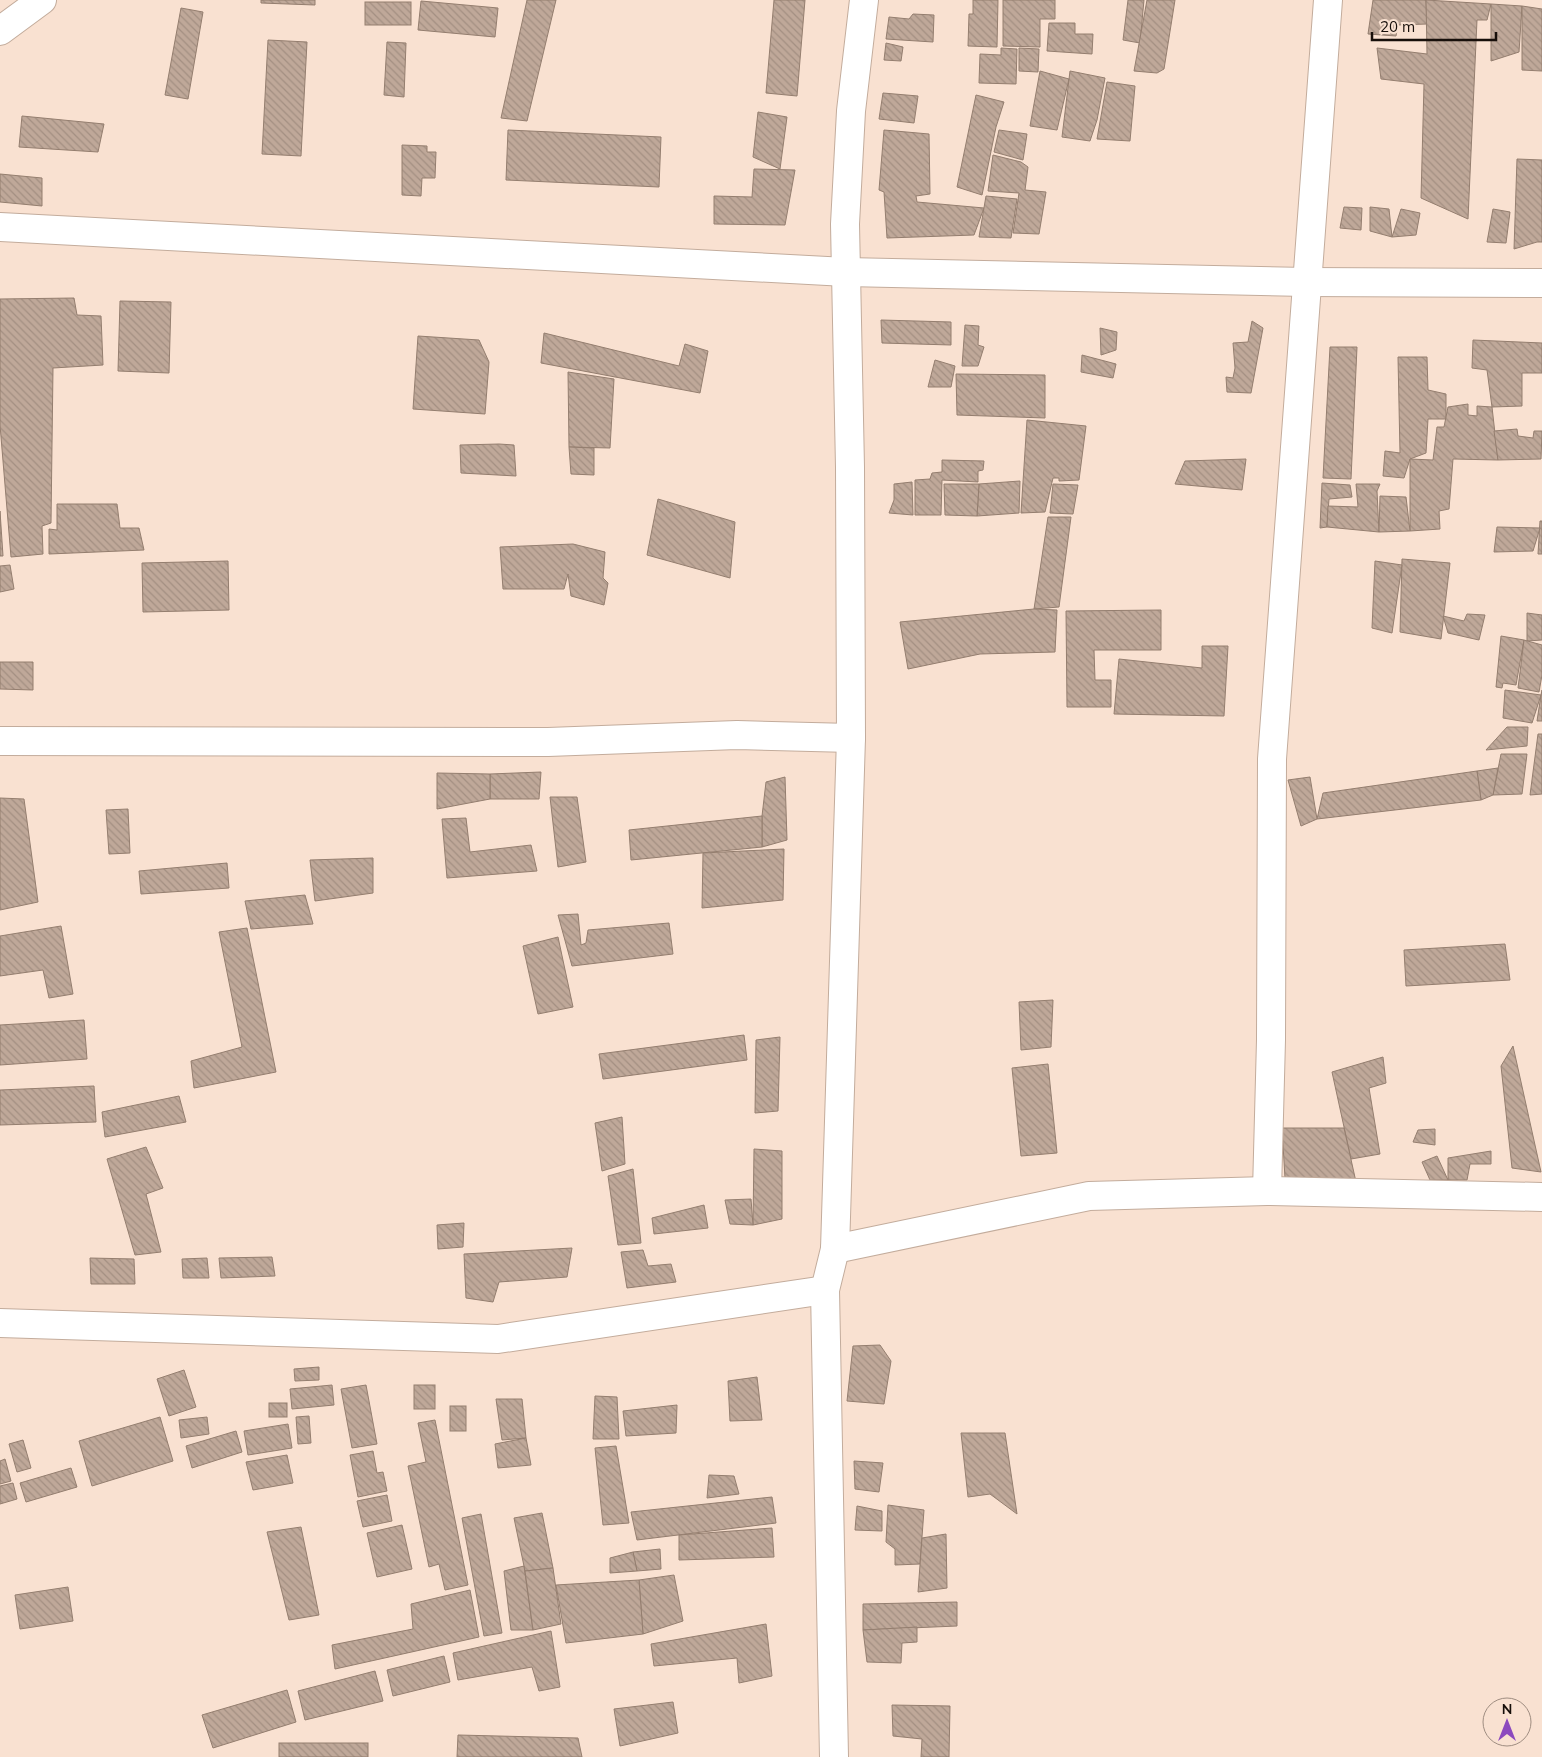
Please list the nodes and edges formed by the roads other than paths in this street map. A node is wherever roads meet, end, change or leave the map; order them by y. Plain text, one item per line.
1 (42, 0) edge
2 (864, 0) edge
3 (1328, 0) edge
4 (0, 31) edge
5 (0, 227) edge
6 (846, 272) junction
7 (1306, 282) junction
8 (1542, 283) edge
9 (851, 738) junction
10 (0, 741) edge
11 (1267, 1191) junction
12 (1542, 1197) edge
13 (835, 1250) junction
14 (825, 1290) junction
15 (0, 1323) edge
16 (834, 1757) edge

1 - 4 street
2 - 6 street
3 - 7 street
5 - 6 street
6 - 7 street
6 - 9 street
7 - 8 street
7 - 11 street
9 - 10 street
9 - 13 street
11 - 12 street
11 - 13 street
13 - 14 street
14 - 15 street
14 - 16 street

